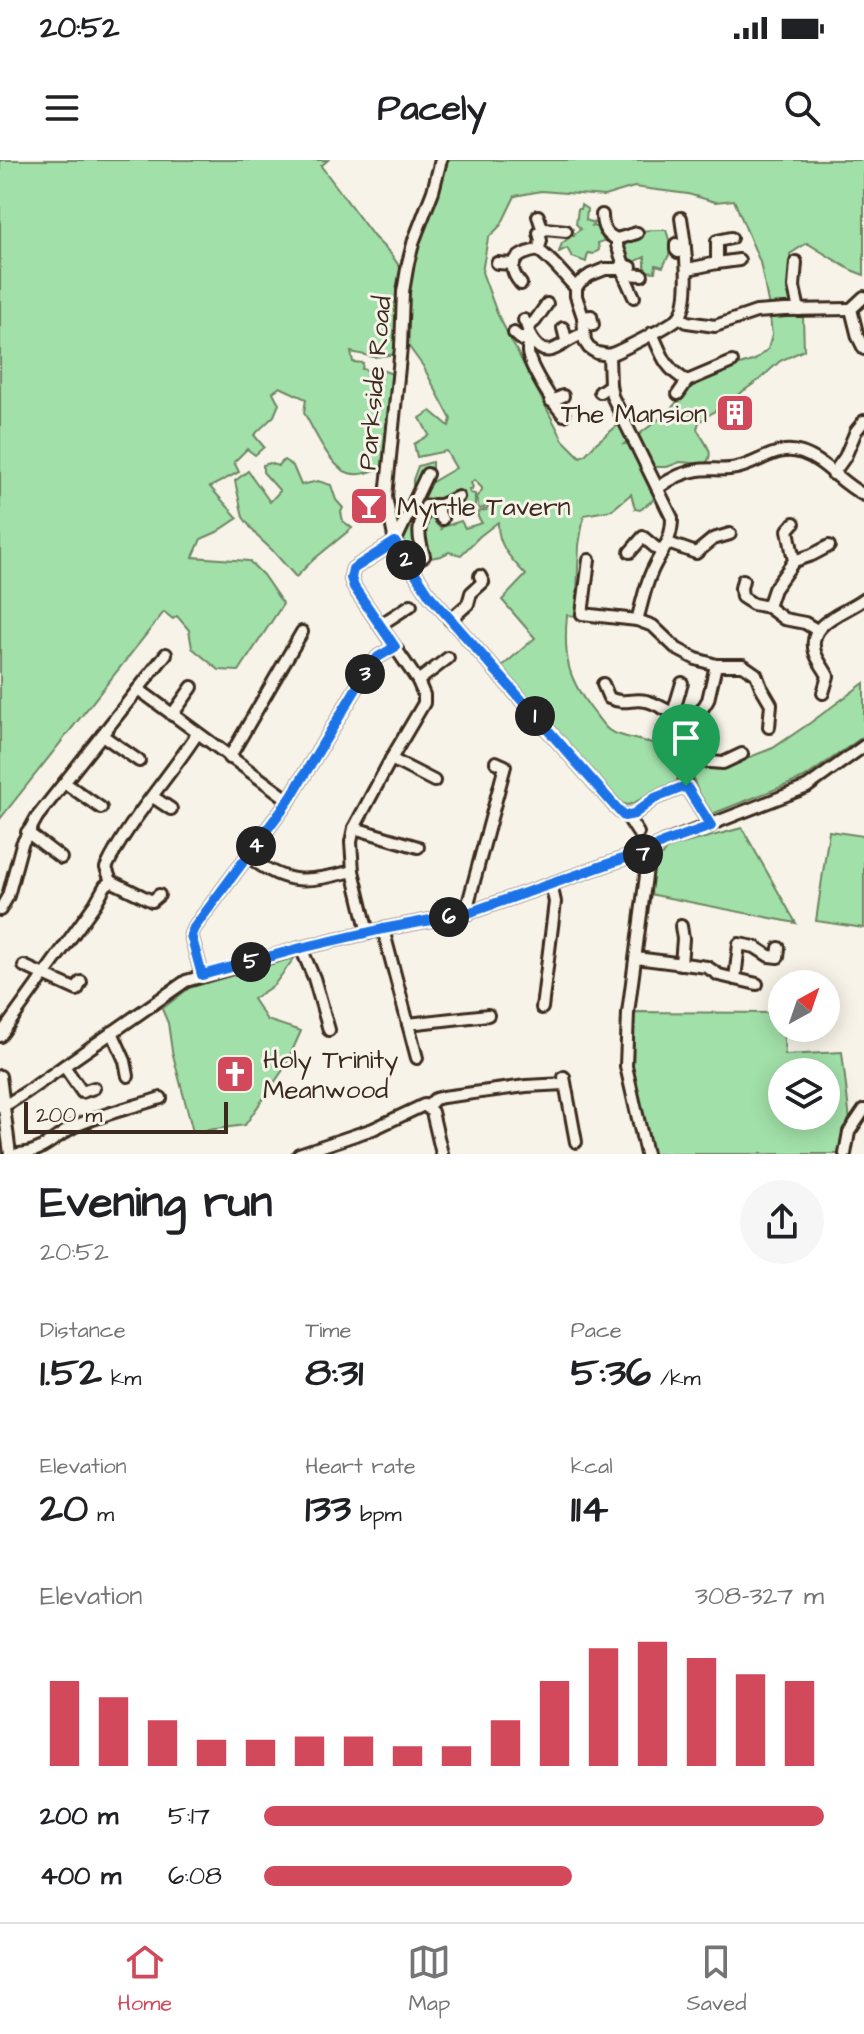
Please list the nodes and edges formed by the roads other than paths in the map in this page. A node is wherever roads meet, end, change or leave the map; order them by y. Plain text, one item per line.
1 (441, 160) edge
2 (538, 216) dead end
3 (558, 218) dead end
4 (680, 218) dead end
5 (601, 222) dead end
6 (731, 238) dead end
7 (544, 244) junction
8 (739, 260) dead end
9 (796, 262) dead end
10 (717, 263) junction
11 (627, 269) junction
12 (688, 269) junction
13 (642, 275) dead end
14 (521, 284) dead end
15 (576, 288) junction
16 (634, 297) dead end
17 (864, 297) edge
18 (547, 304) dead end
19 (851, 309) junction
20 (679, 310) junction
21 (799, 310) junction
22 (583, 317) junction
23 (704, 317) dead end
24 (692, 323) junction
25 (593, 325) dead end
26 (563, 328) dead end
27 (528, 330) junction
28 (514, 333) dead end
29 (652, 333) junction
30 (578, 340) junction
31 (614, 349) junction
32 (864, 349) edge
33 (732, 362) dead end
34 (550, 371) dead end
35 (538, 375) junction
36 (687, 381) junction
37 (678, 394) dead end
38 (563, 396) dead end
39 (551, 401) junction
40 (564, 415) dead end
41 (864, 421) edge
42 (427, 474) dead end
43 (833, 474) junction
44 (658, 488) junction
45 (864, 495) edge
46 (458, 497) dead end
47 (435, 505) junction
48 (442, 519) dead end
49 (794, 523) dead end
50 (730, 534) dead end
51 (395, 542) junction
52 (829, 546) dead end
53 (665, 548) junction
54 (630, 552) dead end
55 (589, 560) dead end
56 (794, 561) junction
57 (409, 564) junction
58 (480, 576) dead end
59 (743, 580) dead end
60 (864, 599) edge
61 (411, 605) dead end
62 (768, 607) junction
63 (450, 620) junction
64 (637, 620) junction
65 (380, 625) junction
66 (817, 630) junction
67 (302, 632) dead end
68 (395, 647) junction
69 (166, 654) dead end
70 (447, 657) dead end
71 (716, 665) junction
72 (418, 681) junction
73 (682, 683) dead end
74 (603, 684) dead end
75 (192, 687) dead end
76 (138, 689) junction
77 (823, 693) dead end
78 (673, 713) junction
79 (172, 715) junction
80 (692, 725) junction
81 (769, 727) dead end
82 (197, 734) junction
83 (102, 735) junction
84 (864, 746) edge
85 (742, 754) dead end
86 (229, 758) junction
87 (391, 759) junction
88 (684, 760) junction
89 (139, 761) dead end
90 (496, 762) dead end
91 (434, 781) dead end
92 (65, 783) junction
93 (686, 786) junction
94 (153, 797) junction
95 (289, 800) junction
96 (101, 808) dead end
97 (171, 809) dead end
98 (627, 816) junction
99 (711, 826) junction
100 (354, 828) junction
101 (27, 832) junction
102 (638, 833) dead end
103 (418, 847) dead end
104 (644, 854) junction
105 (249, 857) junction
106 (61, 858) dead end
107 (353, 871) junction
108 (111, 881) junction
109 (551, 884) junction
110 (159, 895) dead end
111 (0, 910) edge
112 (468, 913) junction
113 (681, 926) dead end
114 (383, 929) junction
115 (368, 933) junction
116 (301, 948) junction
117 (779, 948) dead end
118 (636, 958) junction
119 (681, 964) junction
120 (24, 966) dead end
121 (43, 975) junction
122 (202, 975) junction
123 (735, 979) junction
124 (81, 982) dead end
125 (757, 984) dead end
126 (542, 1008) dead end
127 (488, 1015) dead end
128 (408, 1024) junction
129 (329, 1030) dead end
130 (112, 1032) junction
131 (0, 1036) edge
132 (417, 1058) dead end
133 (64, 1066) junction
134 (0, 1076) edge
135 (128, 1076) dead end
136 (94, 1088) dead end
137 (161, 1098) dead end
138 (2, 1106) edge
139 (427, 1107) junction
140 (864, 1110) edge
141 (579, 1134) dead end
142 (10, 1154) edge
143 (18, 1154) edge
144 (299, 1154) edge
145 (442, 1154) edge
146 (646, 1154) edge
147 (845, 1154) edge

1 - 51 street, Parkside Road
2 - 7 street
3 - 7 street
4 - 12 street
5 - 11 street
6 - 10 street
7 - 14 street
7 - 15 street
8 - 10 street
9 - 21 street
10 - 12 street
11 - 13 street
11 - 15 street
11 - 16 street
12 - 20 street
15 - 22 street
17 - 19 street
18 - 27 street
19 - 21 street
19 - 32 street
20 - 24 street
20 - 29 street
21 - 24 street
22 - 25 street
22 - 30 street
23 - 24 street
26 - 30 street
27 - 28 street
27 - 30 street
27 - 35 street
29 - 31 street
29 - 36 street
30 - 31 street
31 - 44 street
33 - 36 street
34 - 35 street
35 - 39 street
36 - 37 street
38 - 39 street
39 - 40 street
41 - 43 street
42 - 51 street
43 - 44 street
43 - 45 street
44 - 53 street
46 - 47 street
47 - 48 street
47 - 57 street
49 - 56 street
50 - 53 street
51 - 57 street, Parkside Road
51 - 65 street
52 - 56 street
53 - 54 street
53 - 64 street
55 - 64 street
56 - 62 street
57 - 63 street, Parkside Road
58 - 63 street
59 - 62 street
60 - 66 street
61 - 65 street
62 - 66 street
63 - 98 street, Parkside Road
64 - 71 street
65 - 68 street
66 - 77 street
67 - 86 street
68 - 72 street
68 - 95 street
69 - 76 street
70 - 72 street
71 - 80 street
71 - 81 street
72 - 87 street
73 - 78 street
74 - 78 street
75 - 79 street
76 - 79 street
76 - 83 street
78 - 80 street
79 - 82 street
80 - 88 street
82 - 86 street
82 - 94 street
83 - 89 street
83 - 92 street
84 - 99 street
85 - 88 street
86 - 95 street
87 - 91 street
87 - 100 street
88 - 93 street
90 - 112 street
92 - 96 street
92 - 101 street
93 - 98 street
93 - 99 street
94 - 97 street
94 - 108 street
95 - 105 street
98 - 102 street, Parkside Road
99 - 104 street
100 - 103 street
100 - 107 street
101 - 106 street
101 - 111 street
104 - 109 street
104 - 118 street
105 - 107 street
105 - 122 street
107 - 115 street
108 - 110 street
108 - 121 street
109 - 112 street
109 - 126 street
112 - 114 street
113 - 119 street
114 - 115 street
114 - 128 street
115 - 116 street
116 - 122 street
116 - 129 street
117 - 123 street
118 - 119 street
118 - 146 street
119 - 123 street
120 - 121 street
121 - 124 street
121 - 131 street
122 - 130 street
123 - 125 street
127 - 128 street
128 - 132 street
130 - 133 street
130 - 135 street
133 - 136 street
133 - 138 street
134 - 138 street
137 - 143 street
138 - 142 street
139 - 141 street
139 - 144 street
139 - 145 street
140 - 147 street

